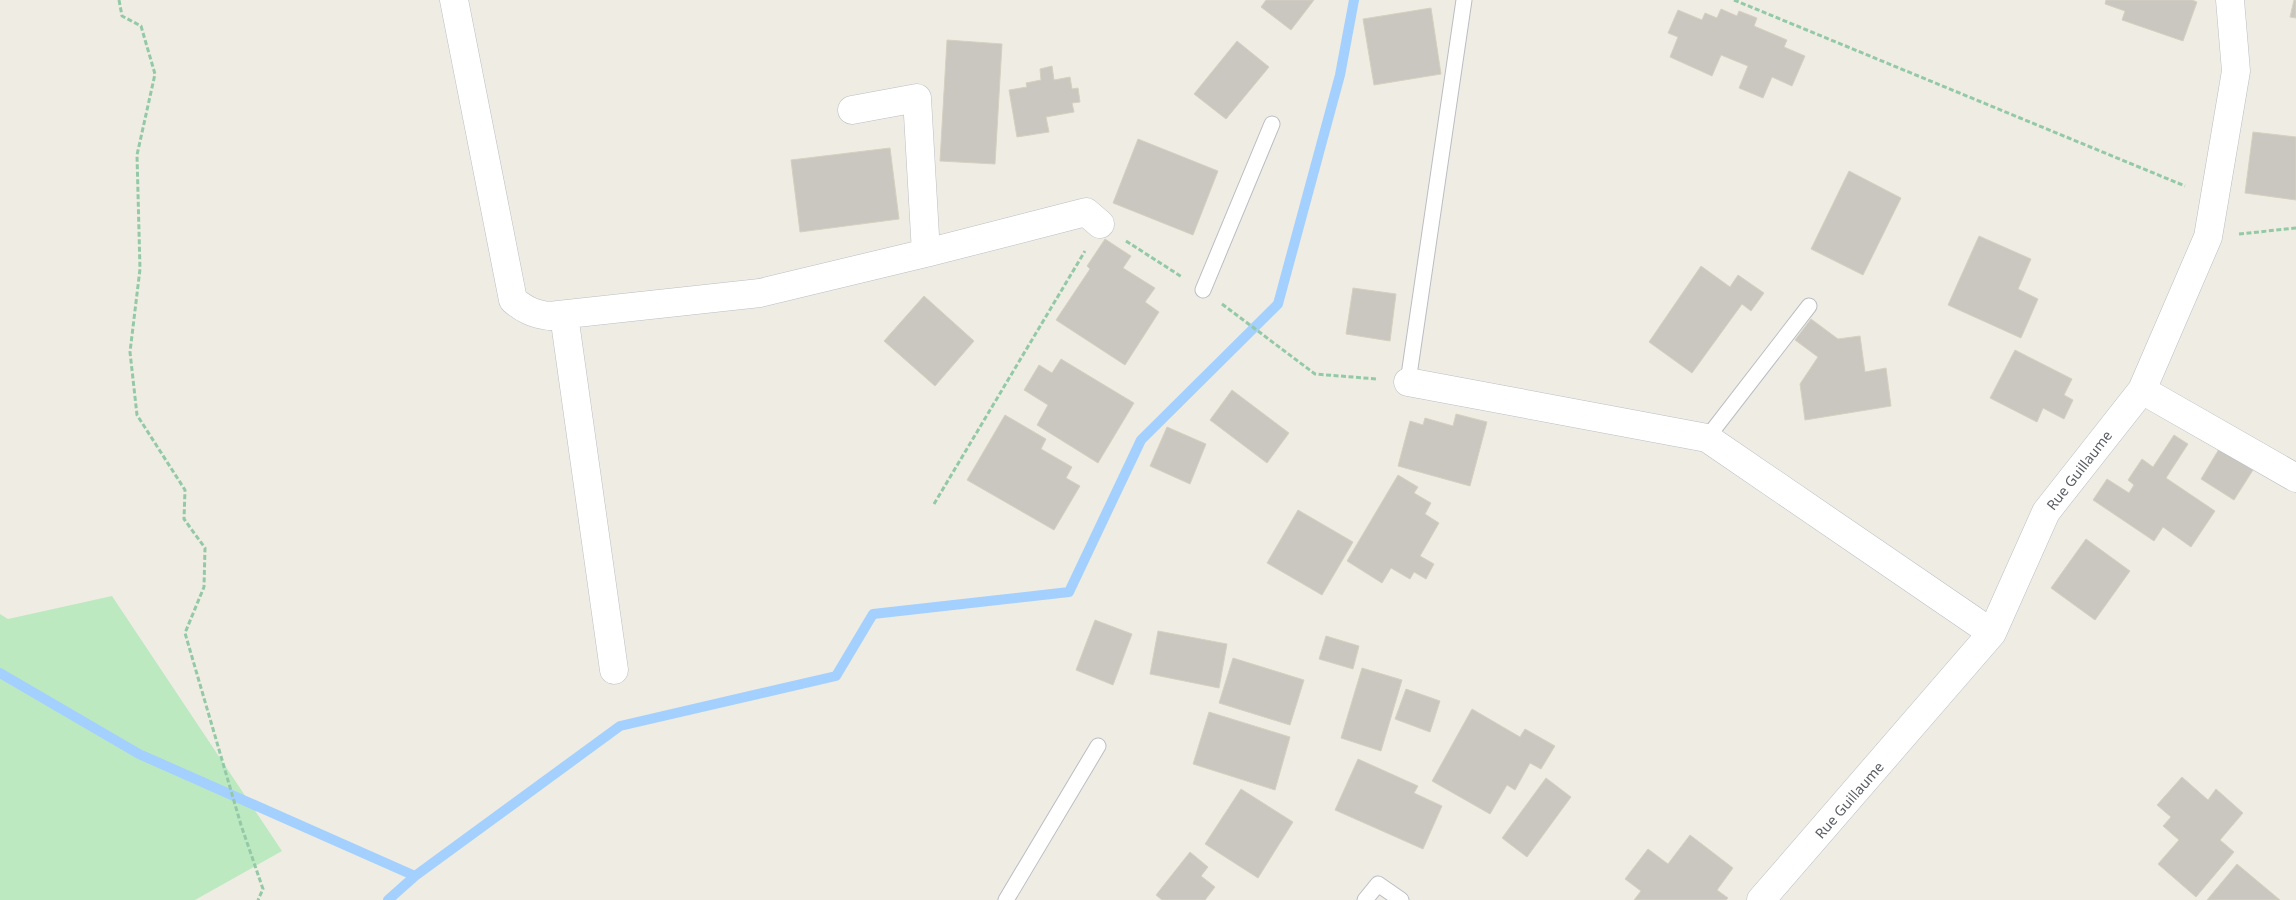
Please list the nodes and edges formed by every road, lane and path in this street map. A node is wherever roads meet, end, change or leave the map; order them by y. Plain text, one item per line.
1 (119, 0) edge
2 (454, 0) edge
3 (1464, 0) edge
4 (1734, 0) edge
5 (2230, 0) edge
6 (852, 110) dead end
7 (1272, 124) dead end
8 (2216, 199) junction
9 (1100, 224) junction
10 (2296, 228) edge
11 (2208, 237) junction
12 (926, 253) junction
13 (1203, 290) junction
14 (1809, 306) dead end
15 (564, 315) junction
16 (1408, 382) junction
17 (2142, 390) junction
18 (1707, 438) junction
19 (2296, 478) edge
20 (934, 504) dead end
21 (1992, 633) junction
22 (614, 670) dead end
23 (1098, 746) dead end
24 (258, 900) edge
25 (1006, 900) edge
26 (1365, 900) edge
27 (1401, 900) edge
28 (1761, 900) edge

1 - 24 path
2 - 15 street
3 - 16 lane
4 - 8 path
5 - 8 street, Rue Guillaume
6 - 12 street
7 - 13 lane
8 - 11 street, Rue Guillaume
9 - 12 street
9 - 13 path
9 - 20 path
10 - 11 path
11 - 17 street, Rue Guillaume
12 - 15 street
13 - 16 path
14 - 18 lane
15 - 22 street
16 - 18 street
17 - 19 street
17 - 21 street, Rue Guillaume
18 - 21 street
21 - 28 street, Rue Guillaume
23 - 25 lane
26 - 27 lane

